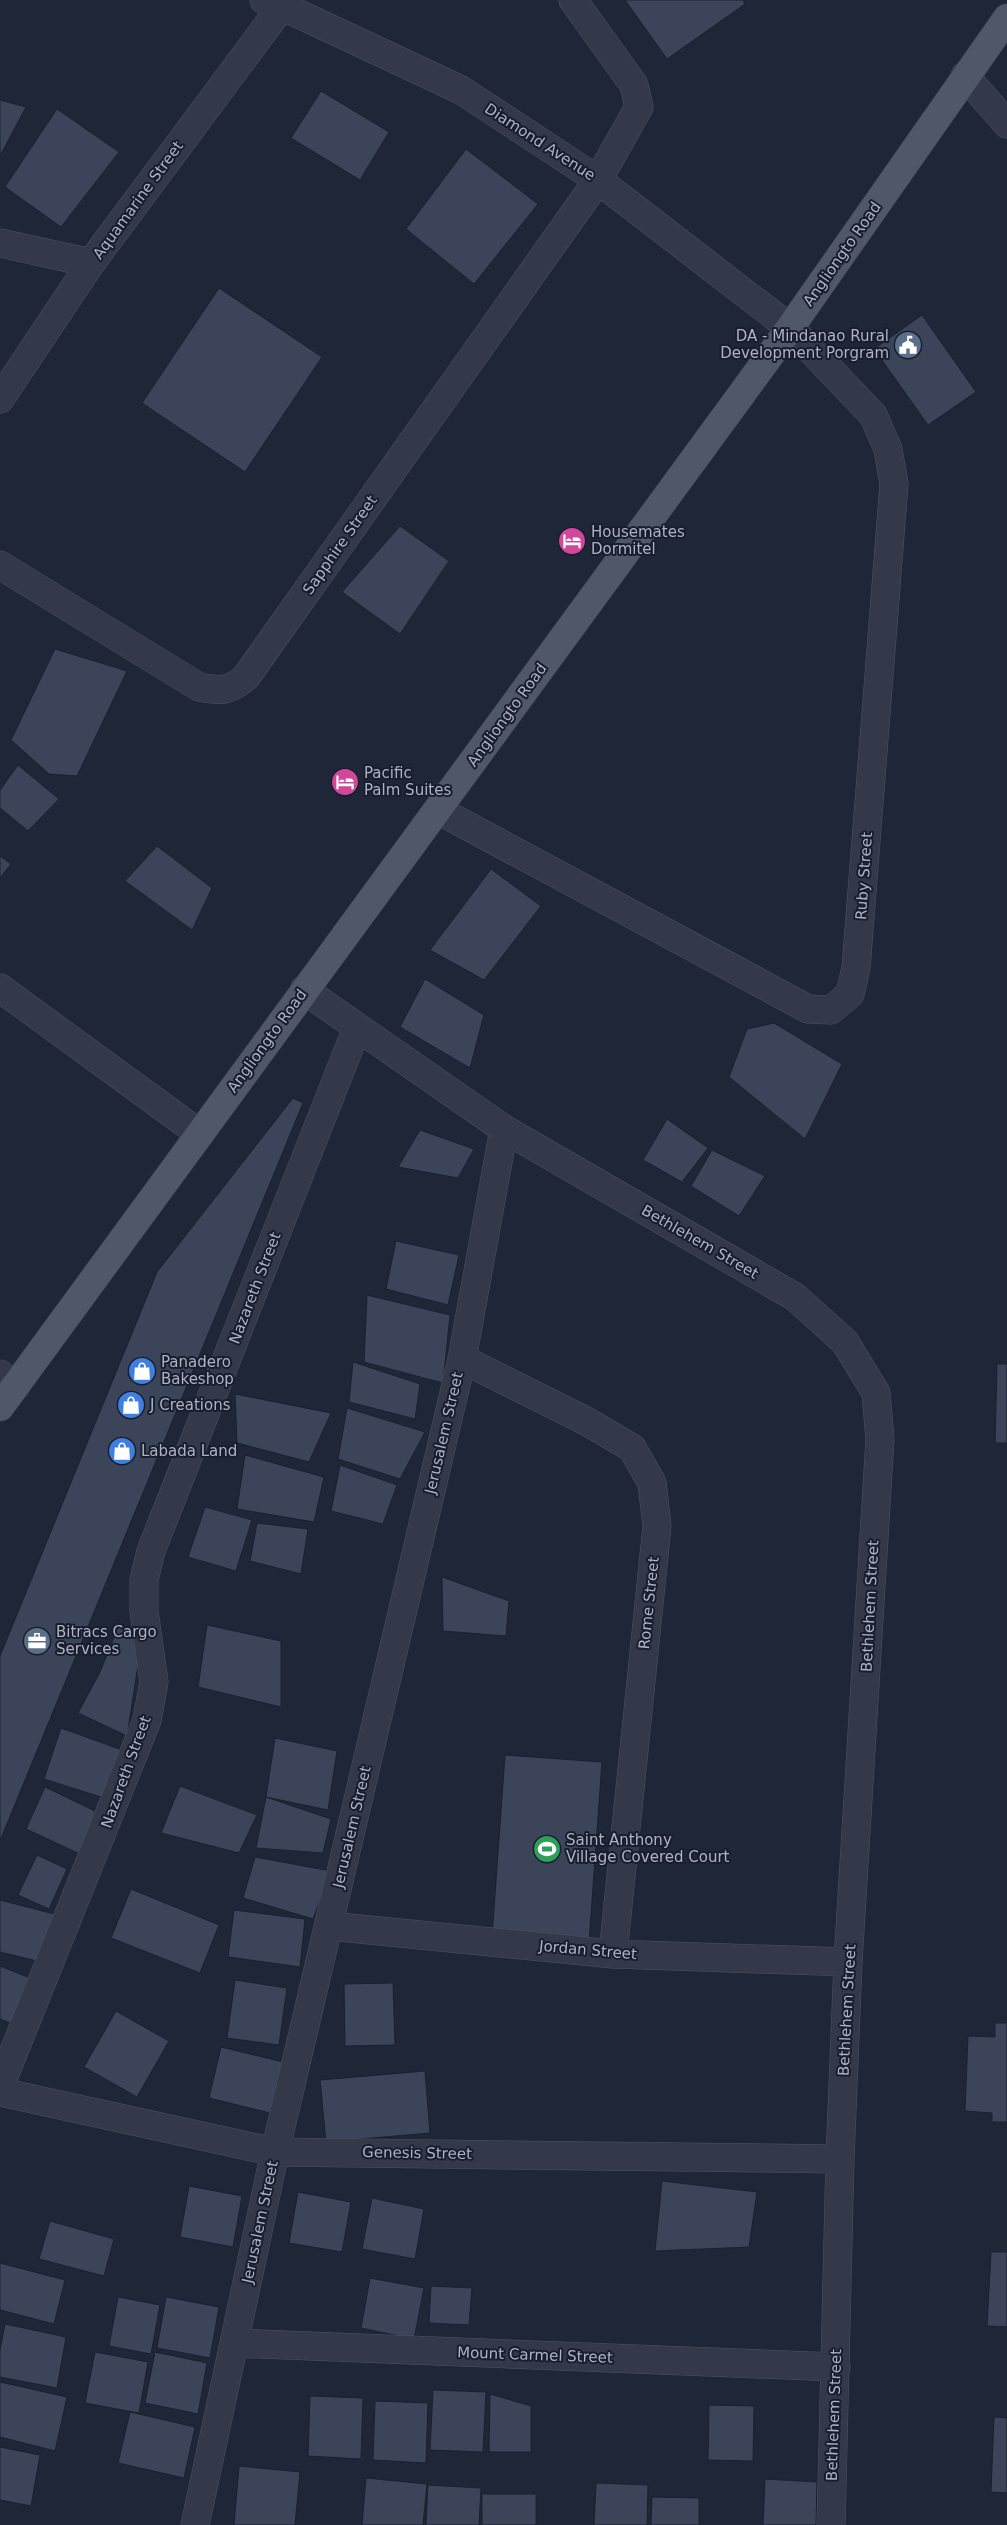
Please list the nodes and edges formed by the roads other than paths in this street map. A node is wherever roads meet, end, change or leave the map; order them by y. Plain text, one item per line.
1 (573, 0) edge
2 (273, 3) edge
3 (1007, 18) edge
4 (965, 76) junction
5 (1007, 124) edge
6 (598, 180) junction
7 (0, 243) edge
8 (92, 263) junction
9 (790, 328) junction
10 (0, 399) edge
11 (0, 565) edge
12 (438, 810) junction
13 (0, 988) edge
14 (304, 990) junction
15 (357, 1028) junction
16 (504, 1129) junction
17 (200, 1134) junction
18 (462, 1359) junction
19 (8, 1380) edge
20 (0, 1408) edge
21 (329, 1926) junction
22 (613, 1954) junction
23 (848, 1962) junction
24 (0, 2086) edge
25 (0, 2092) edge
26 (275, 2152) junction
27 (840, 2159) junction
28 (234, 2343) junction
29 (836, 2367) junction
30 (195, 2525) edge
31 (831, 2525) edge

1 - 6 street, Sapphire Street
2 - 6 street, Diamond Avenue
2 - 8 street, Aquamarine Street
3 - 4 main road, Angliongto Road
4 - 5 street
4 - 9 main road, Angliongto Road
6 - 9 street, Diamond Avenue
6 - 11 street, Sapphire Street
7 - 8 street
8 - 10 street, Aquamarine Street
9 - 12 main road, Angliongto Road
9 - 12 street, Ruby Street
12 - 14 main road, Angliongto Road
13 - 17 street
14 - 15 street, Bethlehem Street
14 - 17 main road, Angliongto Road
15 - 16 street, Bethlehem Street
15 - 24 street, Nazareth Street
16 - 18 street, Jerusalem Street
16 - 23 street, Bethlehem Street
17 - 19 main road, Angliongto Road
18 - 21 street, Jerusalem Street
18 - 22 street, Rome Street
19 - 20 main road, Angliongto Road
21 - 22 street, Jordan Street
21 - 26 street, Jerusalem Street
22 - 23 street, Jordan Street
23 - 27 street, Bethlehem Street
25 - 26 street, Genesis Street
26 - 27 street, Genesis Street
26 - 28 street, Jerusalem Street
27 - 29 street, Bethlehem Street
28 - 29 street, Mount Carmel Street
28 - 30 street, Jerusalem Street
29 - 31 street, Bethlehem Street

